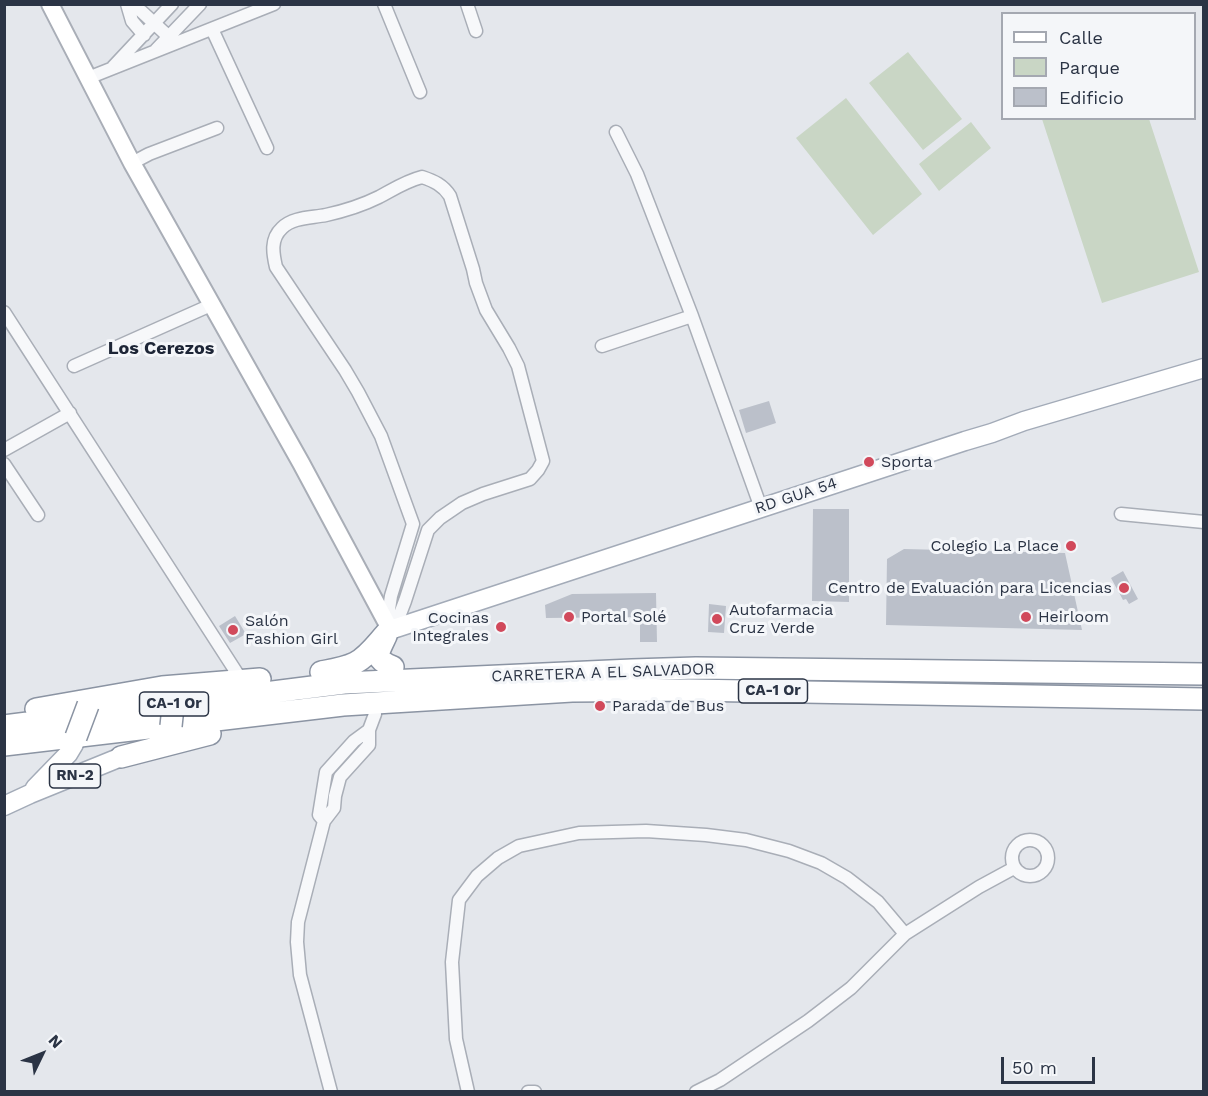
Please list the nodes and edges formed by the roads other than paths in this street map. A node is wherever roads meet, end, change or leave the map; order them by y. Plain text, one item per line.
1 (50, 4) edge
2 (128, 4) edge
3 (172, 4) edge
4 (200, 4) edge
5 (274, 4) edge
6 (384, 4) edge
7 (467, 4) edge
8 (154, 23) junction
9 (212, 29) junction
10 (476, 31) dead end
11 (144, 34) junction
12 (169, 37) junction
13 (153, 53) junction
14 (110, 70) junction
15 (88, 78) junction
16 (420, 92) dead end
17 (217, 128) dead end
18 (616, 132) dead end
19 (267, 148) dead end
20 (132, 163) junction
21 (211, 305) junction
22 (4, 312) edge
23 (692, 316) junction
24 (602, 346) dead end
25 (74, 366) dead end
26 (1203, 368) edge
27 (70, 413) junction
28 (4, 450) edge
29 (4, 464) edge
30 (761, 508) junction
31 (1121, 514) dead end
32 (38, 515) dead end
33 (1203, 522) edge
34 (413, 524) junction
35 (428, 530) junction
36 (390, 629) junction
37 (393, 667) junction
38 (632, 670) junction
39 (321, 672) junction
40 (1203, 674) edge
41 (242, 681) junction
42 (572, 691) junction
43 (167, 693) junction
44 (1203, 699) edge
45 (90, 702) junction
46 (4, 714) edge
47 (372, 722) junction
48 (4, 726) edge
49 (166, 731) junction
50 (210, 734) junction
51 (75, 741) junction
52 (4, 745) edge
53 (4, 751) edge
54 (121, 757) junction
55 (30, 794) junction
56 (4, 806) edge
57 (1014, 868) dead end
58 (905, 934) junction
59 (331, 1092) edge
60 (468, 1092) edge
61 (528, 1092) edge
62 (535, 1092) edge
63 (696, 1092) edge

1 - 15 street
2 - 8 street
2 - 11 street
3 - 8 street
4 - 12 street
5 - 9 street
6 - 16 street
7 - 10 street
8 - 11 street
8 - 12 street
9 - 13 street
9 - 19 street
11 - 14 street
12 - 13 street
13 - 14 street
14 - 15 street
15 - 20 street
17 - 20 street
18 - 23 street
20 - 21 street
21 - 25 street
21 - 36 street
22 - 27 street
23 - 24 street
23 - 30 street
26 - 30 main road, RD GUA 54
27 - 28 street
27 - 41 street
29 - 32 street
30 - 36 main road, RD GUA 54
31 - 33 street
34 - 35 street
34 - 35 street
34 - 36 street
35 - 36 street
36 - 37 highway
36 - 39 highway
37 - 38 highway
37 - 39 highway
38 - 40 highway, CARRETERA A EL SALVADOR / CA-1 Or
38 - 48 highway, CARRETERA A EL SALVADOR / CA-1 Or
39 - 41 highway
41 - 43 highway
42 - 44 highway, CARRETERA A EL SALVADOR / CA-1 Or
42 - 47 highway
42 - 52 highway, CARRETERA A EL SALVADOR / CA-1 Or
43 - 45 highway
43 - 49 highway, bridge
45 - 46 highway
45 - 51 highway, bridge
47 - 50 highway
47 - 59 street
49 - 50 highway
49 - 51 highway
49 - 54 highway
50 - 54 highway
51 - 53 highway
51 - 55 main road, RN-2
54 - 55 main road, RN-2
55 - 56 main road, RN-2
57 - 58 street
58 - 60 street
58 - 63 street
61 - 62 street

